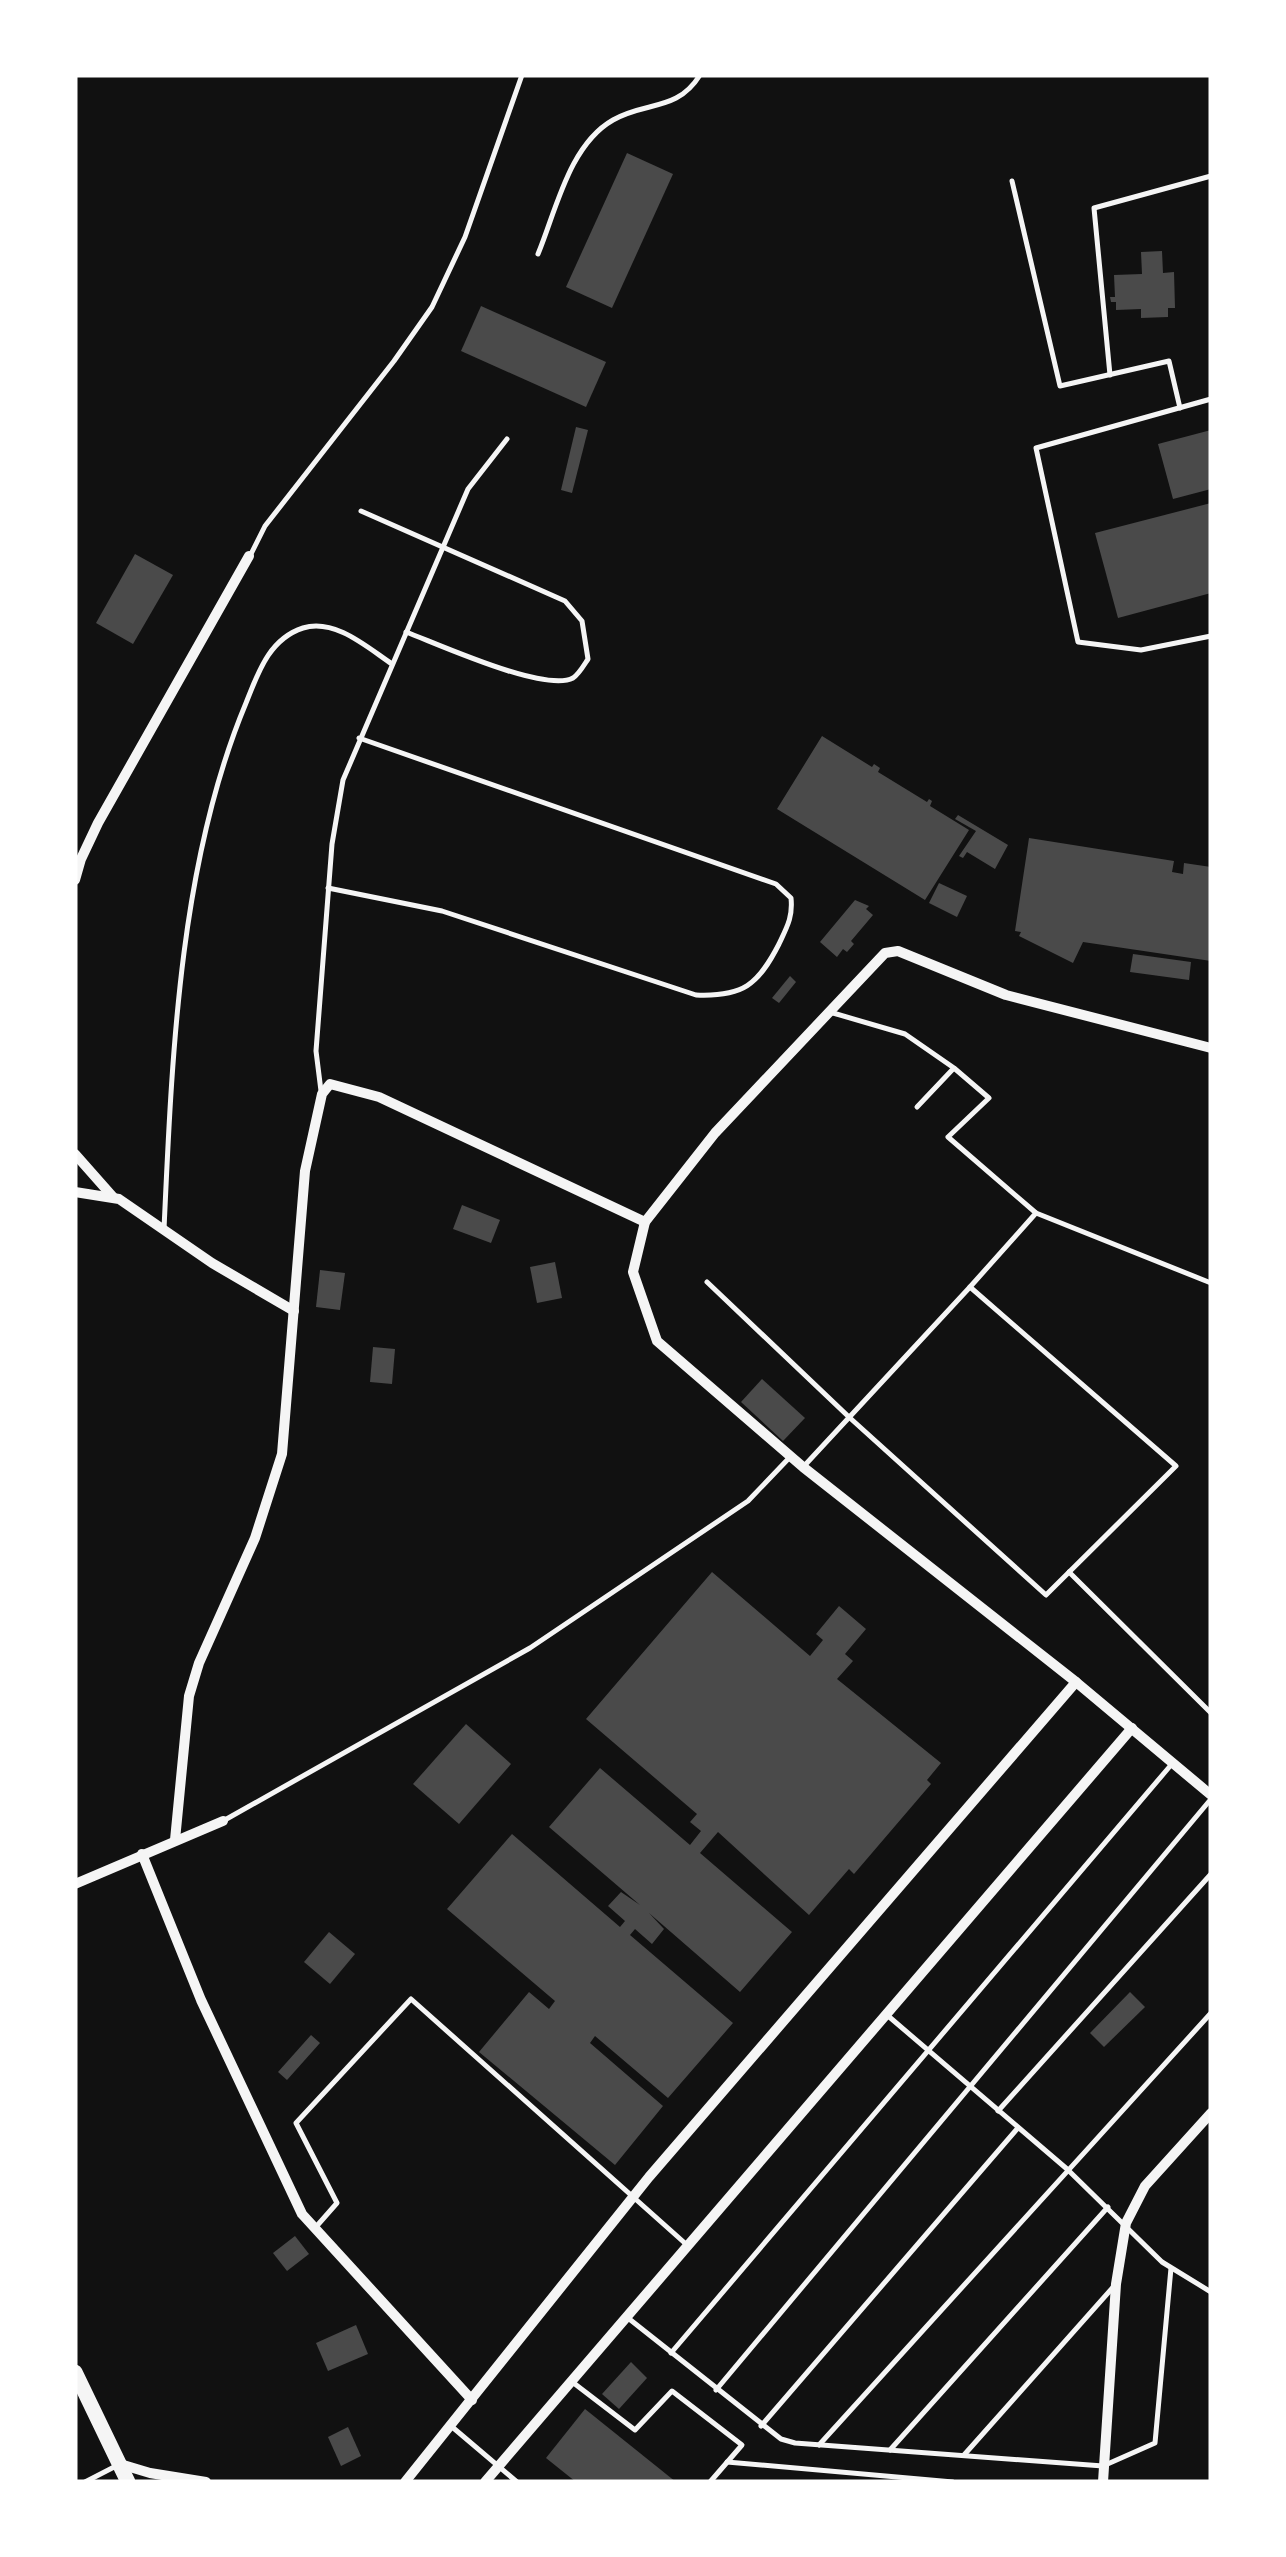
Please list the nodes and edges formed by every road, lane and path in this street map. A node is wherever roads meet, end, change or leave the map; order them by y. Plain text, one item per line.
1 (522, 75) edge
2 (700, 75) edge
3 (1211, 176) edge
4 (1012, 182) dead end
5 (538, 254) dead end
6 (1110, 375) junction
7 (1211, 399) edge
8 (1180, 408) junction
9 (507, 440) dead end
10 (361, 511) dead end
11 (443, 546) junction
12 (249, 556) joint
13 (406, 632) junction
14 (1211, 636) edge
15 (392, 664) junction
16 (359, 738) junction
17 (75, 880) edge
18 (328, 888) junction
19 (830, 1012) junction
20 (1211, 1048) edge
21 (954, 1068) junction
22 (322, 1094) junction
23 (917, 1107) dead end
24 (75, 1154) edge
25 (75, 1192) edge
26 (113, 1197) junction
27 (1036, 1213) junction
28 (645, 1222) junction
29 (164, 1229) junction
30 (707, 1282) dead end
31 (1211, 1283) edge
32 (970, 1287) junction
33 (294, 1311) junction
34 (850, 1418) junction
35 (791, 1456) junction
36 (803, 1467) junction
37 (1069, 1572) junction
38 (1076, 1682) junction
39 (1211, 1713) edge
40 (1132, 1728) junction
41 (1173, 1763) junction
42 (1211, 1797) edge
43 (223, 1820) joint
44 (175, 1840) junction
45 (142, 1854) junction
46 (1211, 1874) edge
47 (75, 1884) edge
48 (1211, 2013) edge
49 (887, 2014) junction
50 (927, 2050) junction
51 (970, 2087) junction
52 (998, 2112) junction
53 (1211, 2113) edge
54 (1018, 2129) junction
55 (1067, 2169) junction
56 (632, 2198) junction
57 (1108, 2206) junction
58 (1126, 2223) junction
59 (315, 2228) junction
60 (688, 2246) junction
61 (1171, 2268) junction
62 (1116, 2284) junction
63 (1211, 2292) edge
64 (626, 2316) junction
65 (670, 2353) junction
66 (75, 2372) edge
67 (570, 2380) junction
68 (716, 2390) junction
69 (472, 2400) junction
70 (451, 2426) junction
71 (762, 2426) junction
72 (819, 2445) junction
73 (890, 2450) junction
74 (964, 2456) junction
75 (727, 2462) junction
76 (120, 2464) junction
77 (1104, 2466) junction
78 (497, 2467) junction
79 (85, 2482) edge
80 (128, 2482) edge
81 (206, 2482) edge
82 (405, 2482) edge
83 (484, 2482) edge
84 (517, 2482) edge
85 (710, 2482) edge
86 (953, 2482) edge
87 (1103, 2482) edge

1 - 12 lane
2 - 5 lane
3 - 6 lane
4 - 6 lane
6 - 8 lane
7 - 8 lane
8 - 14 lane
9 - 11 lane
10 - 11 lane
11 - 13 lane
11 - 13 lane
12 - 17 street
13 - 15 lane
15 - 16 lane
15 - 29 lane
16 - 18 lane
16 - 18 lane
18 - 22 lane
19 - 20 street
19 - 21 lane
19 - 28 street
21 - 23 lane
21 - 27 lane
22 - 28 street
22 - 33 street
24 - 26 street
25 - 26 street
26 - 29 street
27 - 31 lane
27 - 32 lane
28 - 35 street
29 - 33 street
30 - 34 lane
32 - 34 lane
32 - 37 lane
33 - 44 street
34 - 36 lane
34 - 37 lane
35 - 36 street
35 - 43 lane
36 - 38 street
37 - 39 lane
38 - 40 street
38 - 56 street
40 - 41 street
40 - 49 street
41 - 42 street
41 - 50 lane
42 - 51 lane
43 - 44 street
44 - 45 street
45 - 47 street
45 - 59 street
46 - 52 lane
48 - 55 lane
49 - 50 lane
49 - 60 street
50 - 51 lane
50 - 65 lane
51 - 52 lane
51 - 68 lane
52 - 54 lane
53 - 58 street
54 - 55 lane
54 - 71 lane
55 - 57 lane
55 - 72 lane
56 - 59 lane
56 - 60 lane
56 - 69 street
57 - 58 lane
57 - 73 lane
58 - 61 lane
58 - 62 street
59 - 69 street
60 - 64 street
61 - 63 lane
61 - 77 lane
62 - 74 lane
62 - 77 street
64 - 65 lane
64 - 67 street
65 - 68 lane
66 - 76 main road
67 - 75 lane
67 - 78 street
68 - 71 lane
69 - 70 street
70 - 78 lane
70 - 82 street
71 - 72 lane
72 - 73 lane
73 - 74 lane
74 - 77 lane
75 - 85 lane
75 - 86 lane
76 - 79 lane
76 - 80 main road
76 - 81 street
77 - 87 street
78 - 83 street
78 - 84 lane

